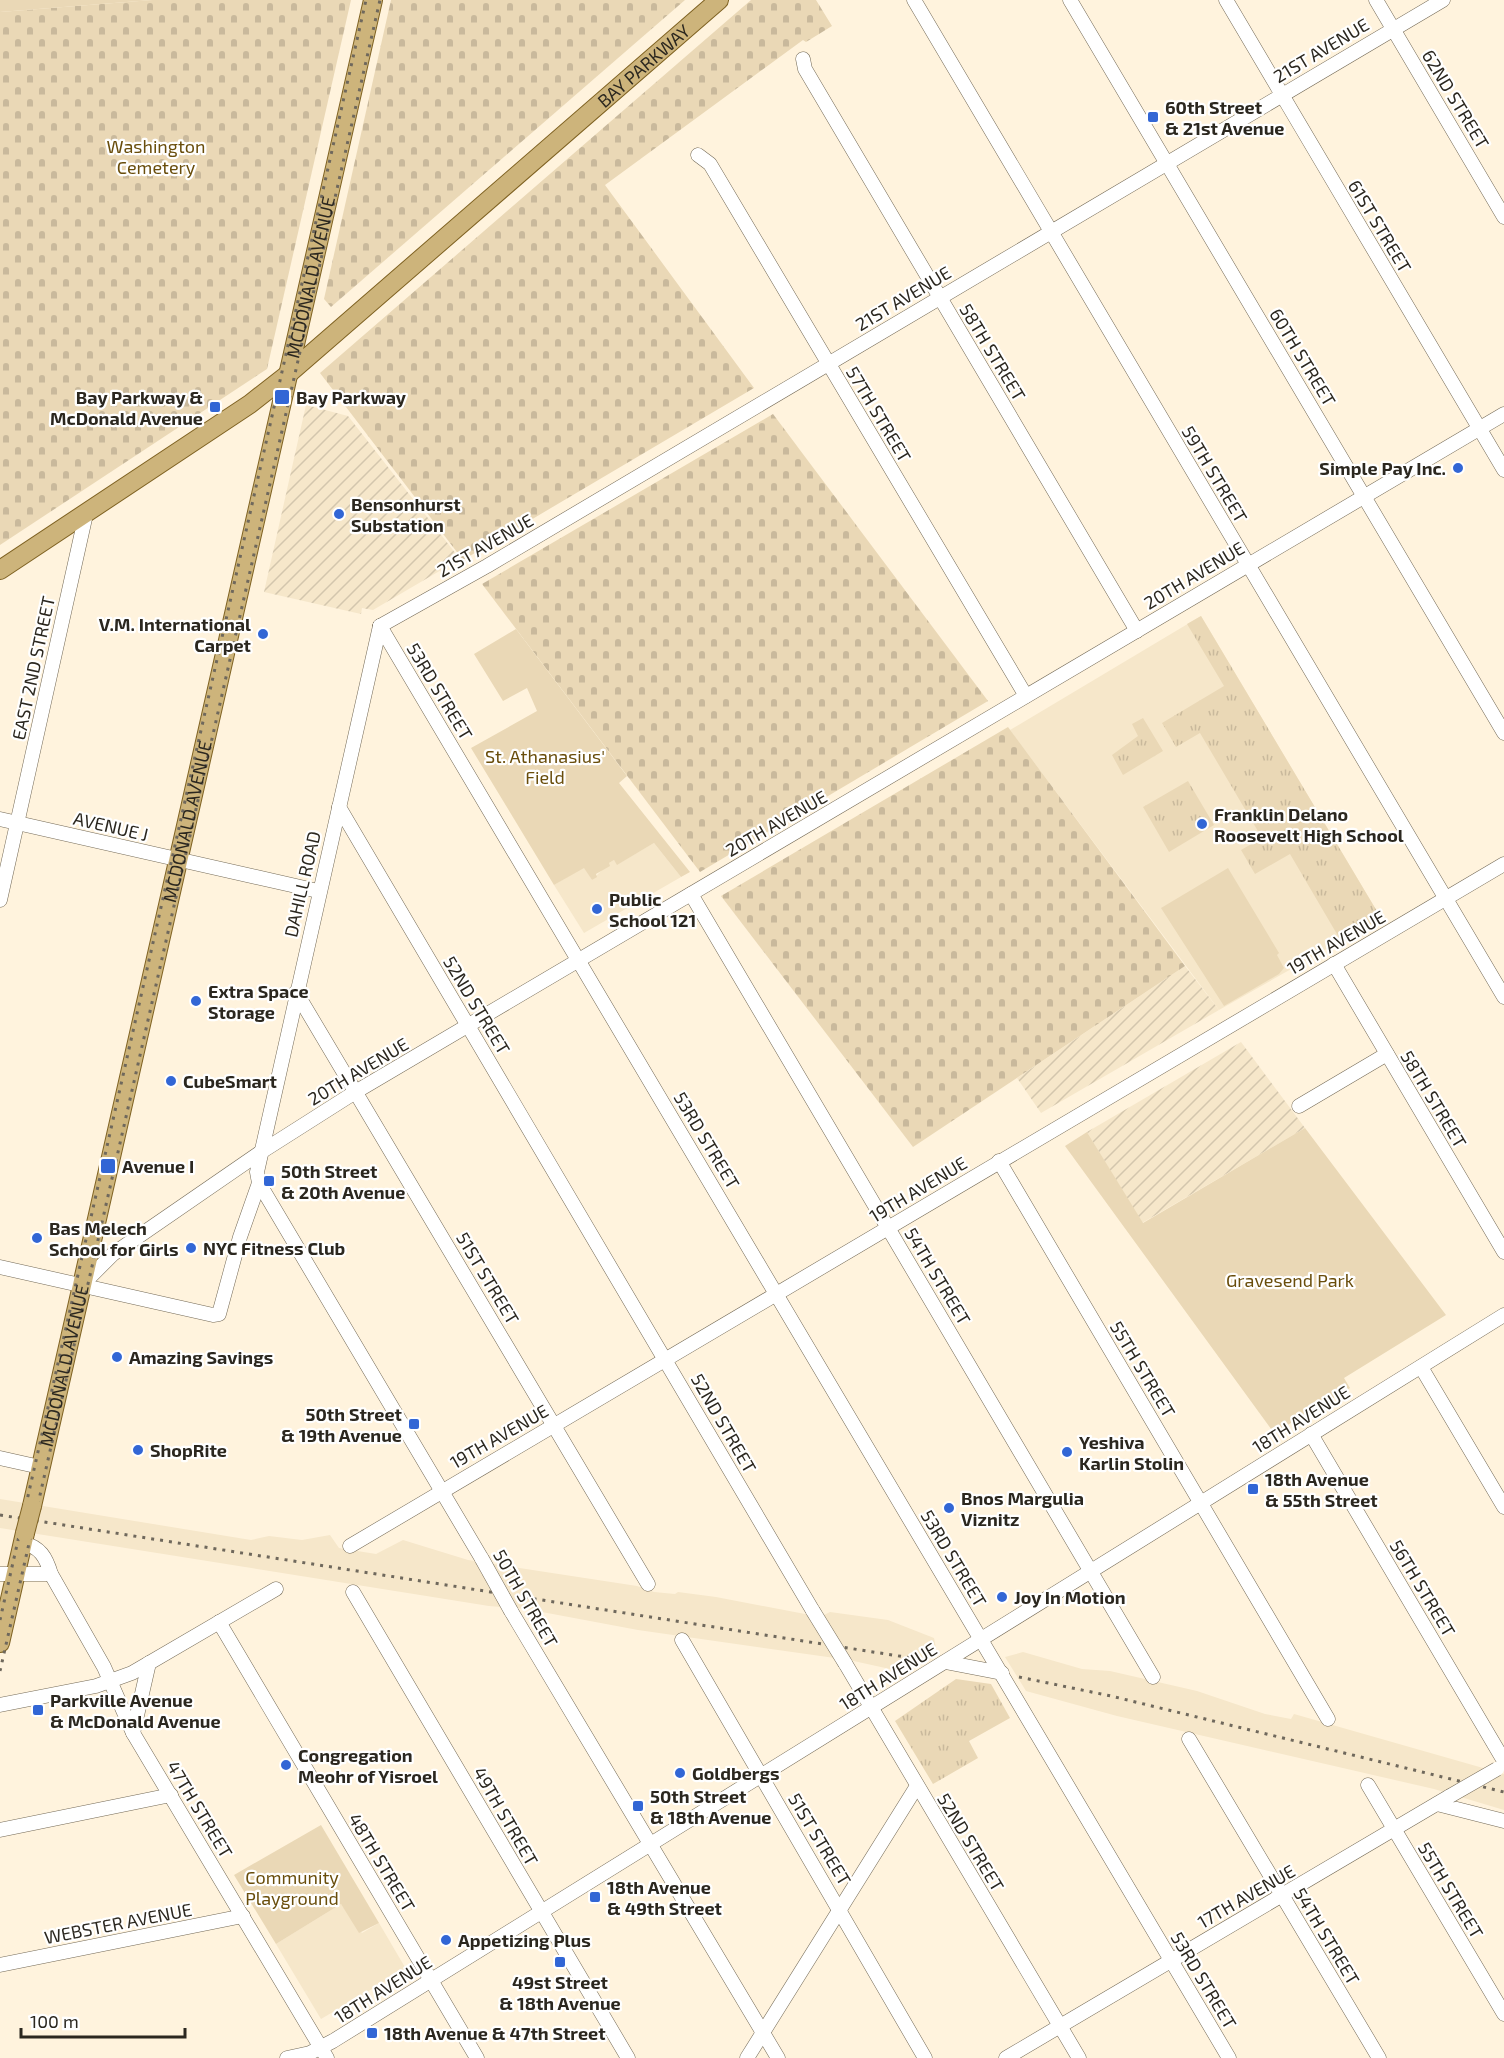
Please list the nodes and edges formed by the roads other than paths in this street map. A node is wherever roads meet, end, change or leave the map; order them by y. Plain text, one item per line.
1 (373, 0) edge
2 (719, 0) edge
3 (914, 0) edge
4 (1070, 0) edge
5 (1226, 0) edge
6 (1376, 0) edge
7 (1443, 0) edge
8 (1393, 29) junction
9 (803, 59) dead end
10 (1282, 94) junction
11 (698, 155) dead end
12 (1166, 163) junction
13 (1504, 217) edge
14 (1051, 231) junction
15 (939, 297) junction
16 (828, 363) junction
17 (288, 375) junction
18 (1504, 414) edge
19 (1479, 428) junction
20 (1504, 470) edge
21 (1364, 496) junction
22 (86, 514) junction
23 (1248, 564) junction
24 (0, 570) edge
25 (381, 626) junction
26 (1137, 631) junction
27 (1026, 696) junction
28 (1504, 733) edge
29 (339, 807) junction
30 (0, 819) edge
31 (17, 823) junction
32 (178, 860) junction
33 (1504, 864) edge
34 (318, 891) junction
35 (691, 894) junction
36 (1446, 899) junction
37 (0, 900) edge
38 (580, 960) junction
39 (1334, 964) junction
40 (296, 992) junction
41 (1504, 998) edge
42 (468, 1026) junction
43 (1387, 1054) junction
44 (357, 1091) junction
45 (1299, 1106) dead end
46 (261, 1152) junction
47 (999, 1161) junction
48 (260, 1183) junction
49 (888, 1228) junction
50 (1504, 1252) edge
51 (0, 1267) edge
52 (82, 1286) junction
53 (777, 1293) junction
54 (1504, 1315) edge
55 (665, 1359) junction
56 (1420, 1367) junction
57 (554, 1425) junction
58 (1311, 1434) junction
59 (0, 1458) edge
60 (40, 1467) junction
61 (442, 1491) junction
62 (1202, 1503) junction
63 (1504, 1507) edge
64 (24, 1538) junction
65 (350, 1546) dead end
66 (1091, 1571) junction
67 (8, 1574) edge
68 (51, 1574) junction
69 (648, 1584) dead end
70 (276, 1589) dead end
71 (353, 1592) dead end
72 (219, 1622) junction
73 (682, 1640) dead end
74 (982, 1640) junction
75 (0, 1643) edge
76 (945, 1662) junction
77 (149, 1663) junction
78 (1002, 1672) junction
79 (1153, 1677) dead end
80 (111, 1681) junction
81 (0, 1705) edge
82 (872, 1707) junction
83 (1328, 1719) dead end
84 (133, 1733) junction
85 (1189, 1739) dead end
86 (1502, 1765) edge
87 (762, 1776) junction
88 (1368, 1785) dead end
89 (918, 1786) junction
90 (171, 1795) junction
91 (1437, 1804) junction
92 (1504, 1821) edge
93 (1394, 1829) junction
94 (0, 1830) edge
95 (652, 1844) junction
96 (1282, 1895) junction
97 (841, 1910) junction
98 (541, 1912) junction
99 (243, 1916) junction
100 (1171, 1960) junction
101 (0, 1965) edge
102 (431, 1980) junction
103 (1504, 2014) edge
104 (1060, 2026) junction
105 (763, 2033) junction
106 (324, 2053) edge
107 (287, 2058) edge
108 (477, 2058) edge
109 (628, 2058) edge
110 (747, 2058) edge
111 (778, 2058) edge
112 (925, 2058) edge
113 (1006, 2058) edge
114 (1079, 2058) edge
115 (1229, 2058) edge
116 (1378, 2058) edge

1 - 17 main road, MCDONALD AVENUE
2 - 17 main road, BAY PARKWAY
3 - 14 street, 59TH STREET
4 - 12 street, 60TH STREET
5 - 10 street, 61ST STREET
6 - 8 street, 62ND STREET
7 - 8 street, 21ST AVENUE
8 - 10 street, 21ST AVENUE
8 - 13 street, 62ND STREET
9 - 15 street, 58TH STREET
10 - 12 street, 21ST AVENUE
10 - 19 street, 61ST STREET
11 - 16 street, 57TH STREET
12 - 14 street, 21ST AVENUE
12 - 21 street, 60TH STREET
14 - 15 street, 21ST AVENUE
14 - 23 street, 59TH STREET
15 - 16 street, 21ST AVENUE
15 - 26 street, 58TH STREET
16 - 25 street, 21ST AVENUE
16 - 27 street, 57TH STREET
17 - 22 main road, BAY PARKWAY
17 - 32 main road, MCDONALD AVENUE
18 - 19 street, 20TH AVENUE
19 - 20 street, 61ST STREET
19 - 21 street, 20TH AVENUE
21 - 23 street, 20TH AVENUE
21 - 28 street, 60TH STREET
22 - 24 main road, BAY PARKWAY
22 - 31 street, EAST 2ND STREET
23 - 26 street, 20TH AVENUE
23 - 36 street, 59TH STREET
25 - 29 street, DAHILL ROAD
25 - 38 street, 53RD STREET
26 - 27 street, 20TH AVENUE
27 - 35 street, 20TH AVENUE
29 - 34 street, DAHILL ROAD
29 - 42 street, 52ND STREET
30 - 31 street, AVENUE J
31 - 32 street, AVENUE J
31 - 37 street, EAST 2ND STREET
32 - 34 street, AVENUE J
32 - 52 main road, MCDONALD AVENUE
33 - 36 street, 19TH AVENUE
34 - 40 street, DAHILL ROAD
35 - 38 street, 20TH AVENUE
35 - 49 street, 54TH STREET
36 - 39 street, 19TH AVENUE
36 - 41 street, 59TH STREET
38 - 42 street, 20TH AVENUE
38 - 53 street, 53RD STREET
39 - 43 street, 58TH STREET
39 - 47 street, 19TH AVENUE
40 - 44 street, 51ST STREET
40 - 46 street, DAHILL ROAD
42 - 44 street, 20TH AVENUE
42 - 55 street, 52ND STREET
43 - 45 street
43 - 50 street, 58TH STREET
44 - 46 street, 20TH AVENUE
44 - 57 street, 51ST STREET
46 - 48 street
46 - 52 street, 20TH AVENUE
47 - 49 street, 19TH AVENUE
47 - 62 street, 55TH STREET
48 - 52 street
48 - 61 street, 50TH STREET
49 - 53 street, 19TH AVENUE
49 - 66 street, 54TH STREET
51 - 52 street
52 - 60 main road, MCDONALD AVENUE
53 - 55 street, 19TH AVENUE
53 - 74 street, 53RD STREET
54 - 56 street, 18TH AVENUE
55 - 57 street, 19TH AVENUE
55 - 82 street, 52ND STREET, bridge
56 - 58 street, 18TH AVENUE
56 - 63 street
57 - 61 street, 19TH AVENUE
57 - 69 street, 51ST STREET
58 - 62 street, 18TH AVENUE
58 - 86 street, 56TH STREET
59 - 60 street
60 - 64 main road, MCDONALD AVENUE, bridge
61 - 65 street, 19TH AVENUE
61 - 95 street, 50TH STREET, bridge
62 - 66 street, 18TH AVENUE
62 - 83 street, 55TH STREET
64 - 67 main road, MCDONALD AVENUE
64 - 68 street, 47TH STREET
66 - 74 street, 18TH AVENUE
66 - 79 street, 54TH STREET
67 - 68 street
67 - 75 main road, MCDONALD AVENUE
68 - 80 street, 47TH STREET
70 - 72 street
71 - 98 street, 49TH STREET
72 - 77 street
72 - 102 street, 48TH STREET
73 - 87 street, 51ST STREET
74 - 76 street, 18TH AVENUE
74 - 78 street, 53RD STREET
76 - 78 street
76 - 82 street, 18TH AVENUE
77 - 80 street
77 - 84 street
78 - 100 street, 53RD STREET
80 - 81 street
80 - 84 street, 47TH STREET
82 - 87 street, 18TH AVENUE
82 - 89 street, 52ND STREET
84 - 90 street, 47TH STREET
85 - 96 street, 54TH STREET
86 - 91 street, 17TH AVENUE, bridge
87 - 95 street, 18TH AVENUE
87 - 97 street, 51ST STREET
88 - 93 street, 55TH STREET
89 - 97 street
89 - 104 street, 52ND STREET
90 - 94 street
90 - 99 street, 47TH STREET
91 - 92 street
91 - 93 street, 17TH AVENUE
93 - 96 street, 17TH AVENUE
93 - 103 street, 55TH STREET
95 - 98 street, 18TH AVENUE
95 - 105 street, 50TH STREET
96 - 100 street, 17TH AVENUE
96 - 116 street, 54TH STREET
97 - 105 street
97 - 112 street, 51ST STREET
98 - 102 street, 18TH AVENUE
98 - 109 street, 49TH STREET
99 - 101 street, WEBSTER AVENUE
99 - 106 street, 47TH STREET
100 - 104 street, 17TH AVENUE
100 - 115 street, 53RD STREET
102 - 106 street, 18TH AVENUE
102 - 108 street, 48TH STREET
104 - 113 street, 17TH AVENUE
104 - 114 street, 52ND STREET
105 - 110 street
105 - 111 street, 50TH STREET
106 - 107 street, 18TH AVENUE

